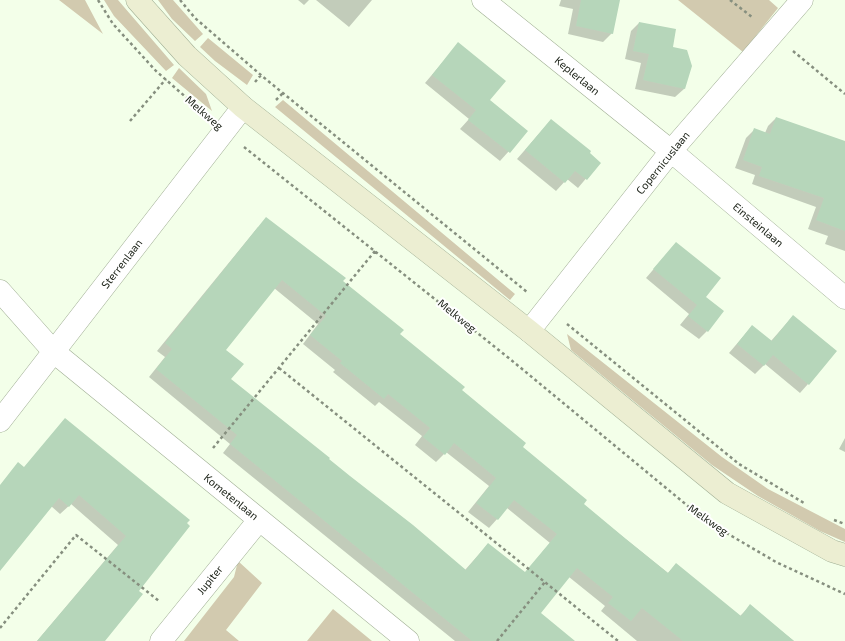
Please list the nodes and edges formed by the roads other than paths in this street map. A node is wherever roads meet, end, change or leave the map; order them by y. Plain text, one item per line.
1 (137, 0) edge
2 (484, 0) edge
3 (802, 0) edge
4 (243, 107) junction
5 (672, 151) junction
6 (0, 291) edge
7 (845, 298) edge
8 (529, 331) junction
9 (54, 352) junction
10 (0, 421) edge
11 (259, 520) junction
12 (845, 555) edge
13 (161, 641) edge
14 (408, 641) edge

1 - 4 street
2 - 5 street, Keplerlaan
3 - 5 street, Copernicuslaan
4 - 8 street
4 - 9 street, Sterrenlaan
5 - 7 street, Einsteinlaan
5 - 8 street, Copernicuslaan
6 - 9 street, Kometenlaan
8 - 12 street
9 - 10 street, Sterrenlaan
9 - 11 street, Kometenlaan
11 - 13 street, Jupiter
11 - 14 street, Kometenlaan

